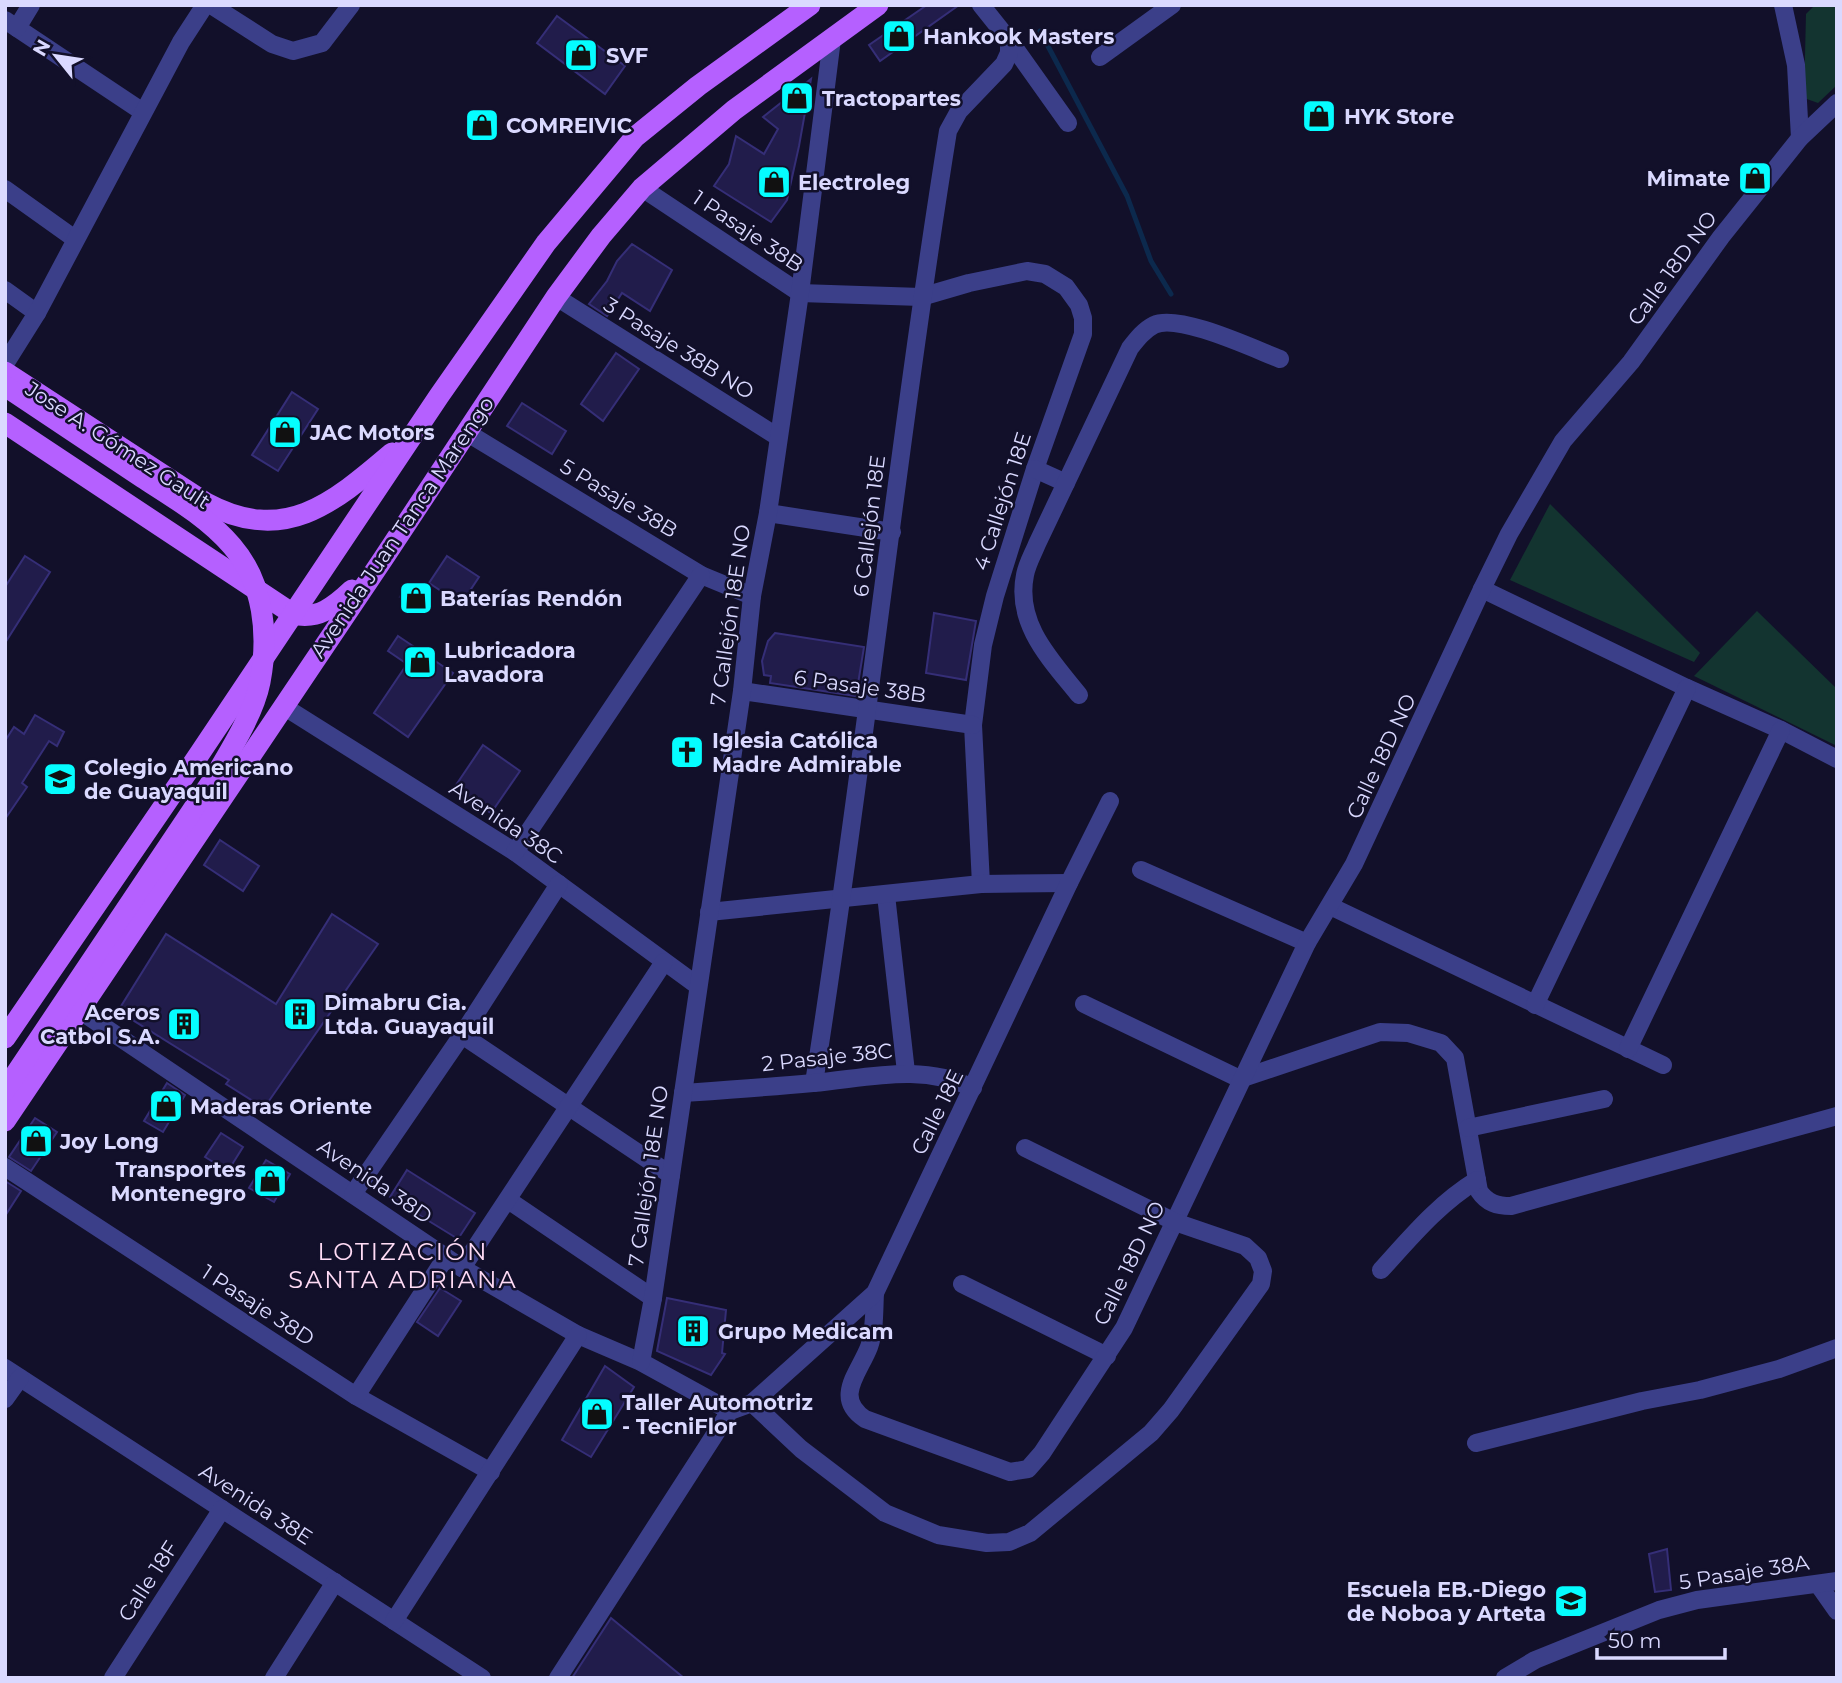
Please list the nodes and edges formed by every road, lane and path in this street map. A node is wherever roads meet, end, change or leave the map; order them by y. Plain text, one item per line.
1 (31, 5) edge
2 (205, 5) edge
3 (211, 5) edge
4 (351, 5) edge
5 (810, 5) edge
6 (878, 5) edge
7 (981, 5) edge
8 (1172, 5) edge
9 (1783, 5) edge
10 (11, 24) edge
11 (832, 39) junction
12 (1009, 40) junction
13 (1100, 58) dead end
14 (1837, 103) edge
15 (143, 112) junction
16 (1068, 123) dead end
17 (1800, 138) junction
18 (642, 188) junction
19 (5, 189) edge
20 (75, 239) junction
21 (5, 290) edge
22 (800, 293) junction
23 (1074, 295) joint
24 (555, 297) junction
25 (922, 298) junction
26 (37, 313) junction
27 (1280, 359) dead end
28 (5, 364) edge
29 (5, 372) edge
30 (5, 386) edge
31 (5, 423) edge
32 (466, 432) junction
33 (415, 433) junction
34 (778, 437) junction
35 (1035, 469) junction
36 (1066, 483) junction
37 (768, 513) junction
38 (892, 532) junction
39 (383, 559) junction
40 (701, 575) junction
41 (1482, 589) junction
42 (752, 596) junction
43 (995, 596) junction
44 (1023, 600) junction
45 (293, 614) junction
46 (1687, 688) junction
47 (742, 691) junction
48 (1079, 695) dead end
49 (283, 706) junction
50 (868, 709) junction
51 (972, 725) junction
52 (1781, 730) junction
53 (1837, 759) edge
54 (1110, 801) dead end
55 (515, 852) junction
56 (1141, 870) dead end
57 (1069, 883) junction
58 (559, 884) junction
59 (981, 884) junction
60 (886, 895) junction
61 (843, 898) junction
62 (1330, 906) junction
63 (709, 912) junction
64 (1307, 943) junction
65 (664, 962) junction
66 (698, 986) junction
67 (1084, 1004) dead end
68 (1535, 1004) junction
69 (79, 1010) junction
70 (462, 1035) junction
71 (5, 1038) edge
72 (1628, 1049) junction
73 (1663, 1065) dead end
74 (906, 1072) junction
75 (1240, 1079) junction
76 (814, 1083) junction
77 (973, 1088) junction
78 (5, 1090) edge
79 (683, 1093) junction
80 (1604, 1100) dead end
81 (568, 1107) junction
82 (1837, 1116) edge
83 (5, 1121) edge
84 (1468, 1128) junction
85 (1025, 1148) dead end
86 (5, 1167) edge
87 (671, 1175) junction
88 (1477, 1180) junction
89 (353, 1194) junction
90 (508, 1200) junction
91 (1175, 1222) junction
92 (446, 1257) junction
93 (462, 1268) junction
94 (1381, 1270) dead end
95 (962, 1284) dead end
96 (875, 1293) junction
97 (653, 1298) junction
98 (578, 1335) junction
99 (1837, 1348) edge
100 (1107, 1356) junction
101 (641, 1363) junction
102 (13, 1373) edge
103 (356, 1396) junction
104 (5, 1399) edge
105 (752, 1403) junction
106 (730, 1411) junction
107 (1476, 1443) dead end
108 (491, 1472) junction
109 (222, 1508) junction
110 (1837, 1581) edge
111 (335, 1582) junction
112 (1818, 1584) junction
113 (1837, 1611) edge
114 (394, 1621) junction
115 (113, 1678) edge
116 (274, 1678) edge
117 (482, 1678) edge
118 (558, 1678) edge
119 (1505, 1678) edge

1 - 10 street
2 - 15 street
3 - 4 street
5 - 33 main road, Avenida Juan Tanca Marengo
6 - 11 main road, Avenida Juan Tanca Marengo
7 - 12 street
8 - 13 street
9 - 17 street
10 - 15 street
11 - 18 main road, Avenida Juan Tanca Marengo
11 - 22 street, 7 Callejón 18E NO
12 - 16 street
12 - 25 street, 6 Callejón 18E
14 - 17 street, Calle 18D NO
15 - 20 street
17 - 41 street, Calle 18D NO
18 - 22 street, 1 Pasaje 38B
18 - 24 main road, Avenida Juan Tanca Marengo
19 - 20 street
20 - 26 street
21 - 26 street
22 - 25 street, 1 Pasaje 38B
22 - 34 street, 7 Callejón 18E NO
23 - 25 street, 1 Pasaje 38B
23 - 35 street, 4 Callejón 18E
24 - 32 main road, Avenida Juan Tanca Marengo
24 - 34 street, 3 Pasaje 38B NO
25 - 38 street, 6 Callejón 18E
26 - 28 street
27 - 36 street
29 - 33 main road, Jose A. Gómez Gault
30 - 78 main road, bridge
31 - 45 main road, Jose A. Gómez Gault
32 - 39 main road, Avenida Juan Tanca Marengo
32 - 40 street, 5 Pasaje 38B
33 - 45 main road, Avenida Juan Tanca Marengo
34 - 37 street, 7 Callejón 18E NO
35 - 36 street
35 - 43 street, 4 Callejón 18E
36 - 44 street
37 - 38 street
37 - 42 street, 7 Callejón 18E NO
38 - 50 street, 6 Callejón 18E
39 - 45 main road
39 - 49 main road, Avenida Juan Tanca Marengo
40 - 42 street, 5 Pasaje 38B
40 - 55 street
41 - 46 street
41 - 62 street, Calle 18D NO
42 - 47 street, 7 Callejón 18E NO
43 - 44 street
43 - 51 street, 4 Callejón 18E
44 - 48 street
45 - 71 main road, Avenida Juan Tanca Marengo
46 - 52 street
46 - 68 street
47 - 50 street, 6 Pasaje 38B
47 - 63 street, 7 Callejón 18E NO
49 - 55 street, Avenida 38C
49 - 69 main road, Avenida Juan Tanca Marengo
50 - 51 street, 6 Pasaje 38B
50 - 61 street, 6 Callejón 18E
51 - 59 street, 4 Callejón 18E
52 - 53 street
52 - 72 street
54 - 57 street, Calle 18E
55 - 58 street, Avenida 38C
56 - 64 street
57 - 59 street
57 - 77 street, Calle 18E
58 - 65 street, Avenida 38C
58 - 70 street
59 - 60 street
60 - 61 street
60 - 74 street
61 - 63 street
61 - 76 street, 6 Callejón 18E
62 - 64 street, Calle 18D NO
62 - 68 street
63 - 66 street, 7 Callejón 18E NO
64 - 75 street, Calle 18D NO
65 - 66 street, Avenida 38C
65 - 81 street
66 - 79 street, 7 Callejón 18E NO
67 - 75 street
68 - 72 street
69 - 83 main road, Avenida Juan Tanca Marengo
69 - 89 street, Avenida 38D
70 - 81 street
70 - 89 street
72 - 73 street
74 - 76 street, 2 Pasaje 38C
74 - 77 street, 2 Pasaje 38C
75 - 84 street
75 - 91 street, Calle 18D NO
76 - 79 street, 2 Pasaje 38C
77 - 96 street, Calle 18E
79 - 87 street, 7 Callejón 18E NO
80 - 84 street
81 - 87 street
81 - 90 street
82 - 88 street
84 - 88 street
85 - 91 street
86 - 103 street, 1 Pasaje 38D
87 - 97 street, 7 Callejón 18E NO
88 - 94 street
89 - 92 street, Avenida 38D
90 - 93 street
90 - 97 street
91 - 100 street, Calle 18D NO
91 - 105 street
92 - 93 street, Avenida 38D
92 - 103 street
93 - 98 street, Avenida 38D
95 - 100 street
96 - 100 street, Calle 18D NO
96 - 105 street, Calle 18E
97 - 101 street, 7 Callejón 18E NO
98 - 101 street, Avenida 38D
98 - 108 street
99 - 107 street
101 - 106 street, Avenida 38D
102 - 104 street
102 - 109 street, Avenida 38E
103 - 108 street, 1 Pasaje 38D
105 - 106 street
106 - 118 street
108 - 114 street
109 - 111 street, Avenida 38E
109 - 115 street, Calle 18F
110 - 112 street, 5 Pasaje 38A
111 - 114 street, Avenida 38E
111 - 116 street
112 - 113 street
112 - 119 street, 5 Pasaje 38A
114 - 117 street, Avenida 38E

